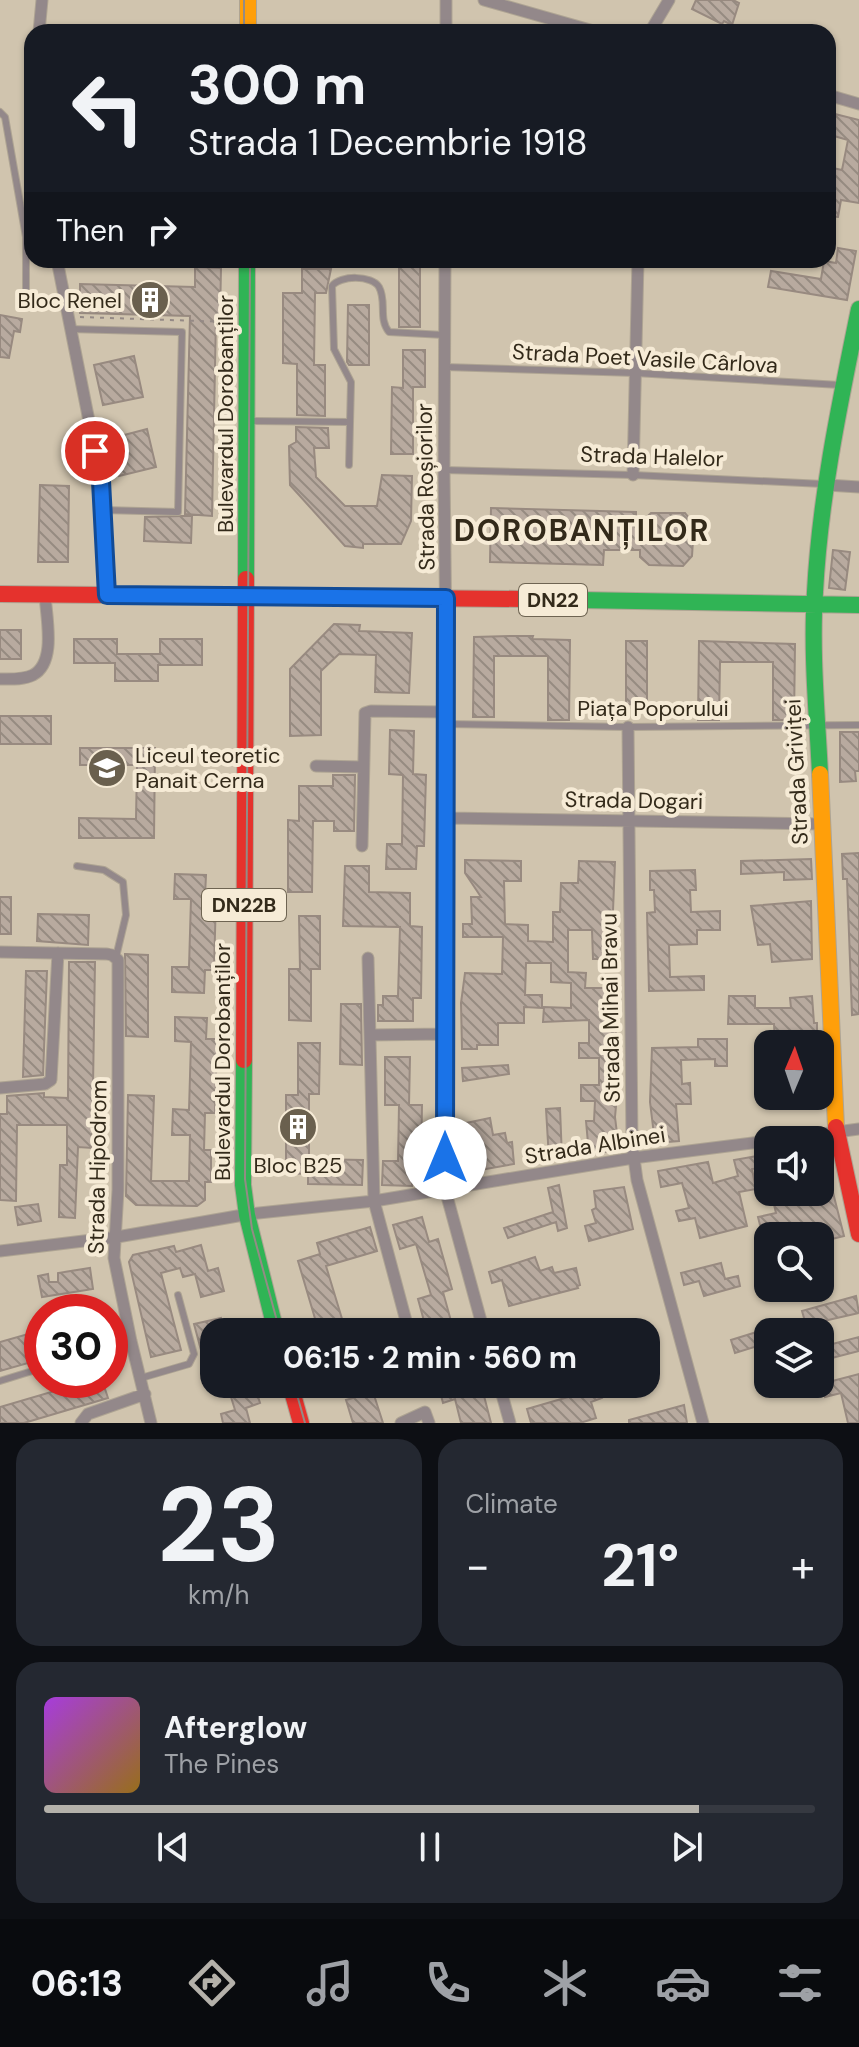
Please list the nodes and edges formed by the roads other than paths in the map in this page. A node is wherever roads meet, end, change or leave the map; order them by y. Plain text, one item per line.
1 (42, 0) edge
2 (248, 0) edge
3 (446, 0) edge
4 (484, 0) edge
5 (669, 0) edge
6 (40, 24) edge
7 (248, 24) edge
8 (446, 24) edge
9 (569, 24) edge
10 (655, 24) edge
11 (836, 97) edge
12 (859, 104) edge
13 (0, 112) edge
14 (24, 226) edge
15 (26, 268) edge
16 (58, 268) edge
17 (247, 268) edge
18 (445, 268) edge
19 (638, 268) edge
20 (26, 297) dead end
21 (859, 309) edge
22 (68, 323) junction
23 (444, 335) junction
24 (444, 367) junction
25 (635, 373) junction
26 (844, 385) junction
27 (247, 421) junction
28 (350, 422) junction
29 (349, 465) dead end
30 (444, 470) junction
31 (633, 475) junction
32 (827, 485) junction
33 (859, 487) edge
34 (103, 510) junction
35 (0, 594) edge
36 (45, 594) junction
37 (107, 595) junction
38 (246, 595) junction
39 (446, 598) junction
40 (813, 603) junction
41 (859, 605) edge
42 (0, 679) edge
43 (446, 718) junction
44 (859, 725) edge
45 (815, 726) junction
46 (628, 727) junction
47 (316, 766) dead end
48 (363, 767) junction
49 (448, 818) junction
50 (629, 820) junction
51 (820, 824) junction
52 (362, 846) dead end
53 (77, 866) dead end
54 (0, 952) edge
55 (58, 953) junction
56 (116, 957) junction
57 (368, 958) dead end
58 (444, 1034) junction
59 (370, 1035) junction
60 (0, 1088) edge
61 (859, 1129) edge
62 (836, 1132) junction
63 (754, 1143) edge
64 (633, 1158) junction
65 (445, 1189) junction
66 (374, 1201) junction
67 (247, 1215) junction
68 (859, 1234) edge
69 (117, 1237) junction
70 (0, 1251) edge
71 (178, 1295) dead end
72 (273, 1318) edge
73 (405, 1318) edge
74 (480, 1318) edge
75 (131, 1341) junction
76 (128, 1342) edge
77 (24, 1374) edge
78 (141, 1378) junction
79 (0, 1381) edge
80 (145, 1394) junction
81 (294, 1398) edge
82 (503, 1398) edge
83 (81, 1423) edge
84 (151, 1423) edge
85 (301, 1423) edge
86 (401, 1423) edge
87 (429, 1423) edge
88 (510, 1423) edge
89 (703, 1423) edge

1 - 6 street
2 - 7 main road
3 - 8 street
4 - 9 street
5 - 10 street
11 - 12 street
13 - 14 lane
15 - 20 lane
16 - 22 street
17 - 27 main road, Bulevardul Dorobanților / DN22B
18 - 23 street, Strada Roșiorilor
19 - 25 street
21 - 26 main road, Strada Griviței
22 - 34 street
22 - 34 lane
23 - 24 street, Strada Roșiorilor
23 - 28 lane
24 - 25 lane, Strada Poet Vasile Cârlova
24 - 30 street, Strada Roșiorilor
25 - 26 lane, Strada Poet Vasile Cârlova
25 - 31 street
26 - 32 main road, Strada Griviței
27 - 28 lane
27 - 38 main road, Bulevardul Dorobanților / DN22B
28 - 29 lane
30 - 31 lane, Strada Halelor
30 - 39 street, Strada Roșiorilor
31 - 32 lane, Strada Halelor
32 - 33 street, Strada Halelor
32 - 40 main road, Strada Griviței
34 - 37 street
35 - 36 main road, DN22
36 - 37 main road, DN22
36 - 42 street
37 - 38 main road, DN22
38 - 39 main road, DN22
38 - 67 main road, Bulevardul Dorobanților / DN22B
39 - 40 main road, DN22
39 - 43 street, Strada Roșiorilor
40 - 41 main road, DN22
40 - 45 main road, Strada Griviței
43 - 46 lane, Piața Poporului
43 - 48 street
43 - 49 street, Strada Roșiorilor
44 - 45 lane, Piața Poporului
45 - 46 lane, Piața Poporului
45 - 51 main road, Strada Griviței
46 - 50 street, Strada Mihai Bravu
47 - 48 street
48 - 52 street
49 - 50 street, Strada Dogari
49 - 58 street, Strada Roșiorilor
50 - 51 street, Strada Dogari
50 - 64 street, Strada Mihai Bravu
51 - 62 main road, Strada Griviței
53 - 56 lane
54 - 55 street
55 - 56 street
55 - 60 street
56 - 69 street, Strada Hipodrom
57 - 59 street
58 - 59 street
58 - 65 street, Strada Roșiorilor
59 - 66 street
61 - 62 street
62 - 68 main road, Strada Griviței
63 - 64 street, Strada Albinei
64 - 65 street, Strada Albinei
64 - 89 street, Strada Mihai Bravu
65 - 66 street, Strada Albinei
65 - 74 street, Strada Roșiorilor
66 - 67 street, Strada Albinei
66 - 73 street
67 - 69 street, Strada Albinei
67 - 72 main road, Bulevardul Dorobanților / DN22B
69 - 70 street, Strada Albinei
69 - 75 street, Strada Hipodrom
71 - 78 lane
75 - 76 lane
75 - 78 street, Strada Hipodrom
77 - 79 lane
78 - 80 street, Strada Hipodrom
80 - 83 street
80 - 84 street, Strada Hipodrom
81 - 85 main road
82 - 88 street
86 - 87 street

